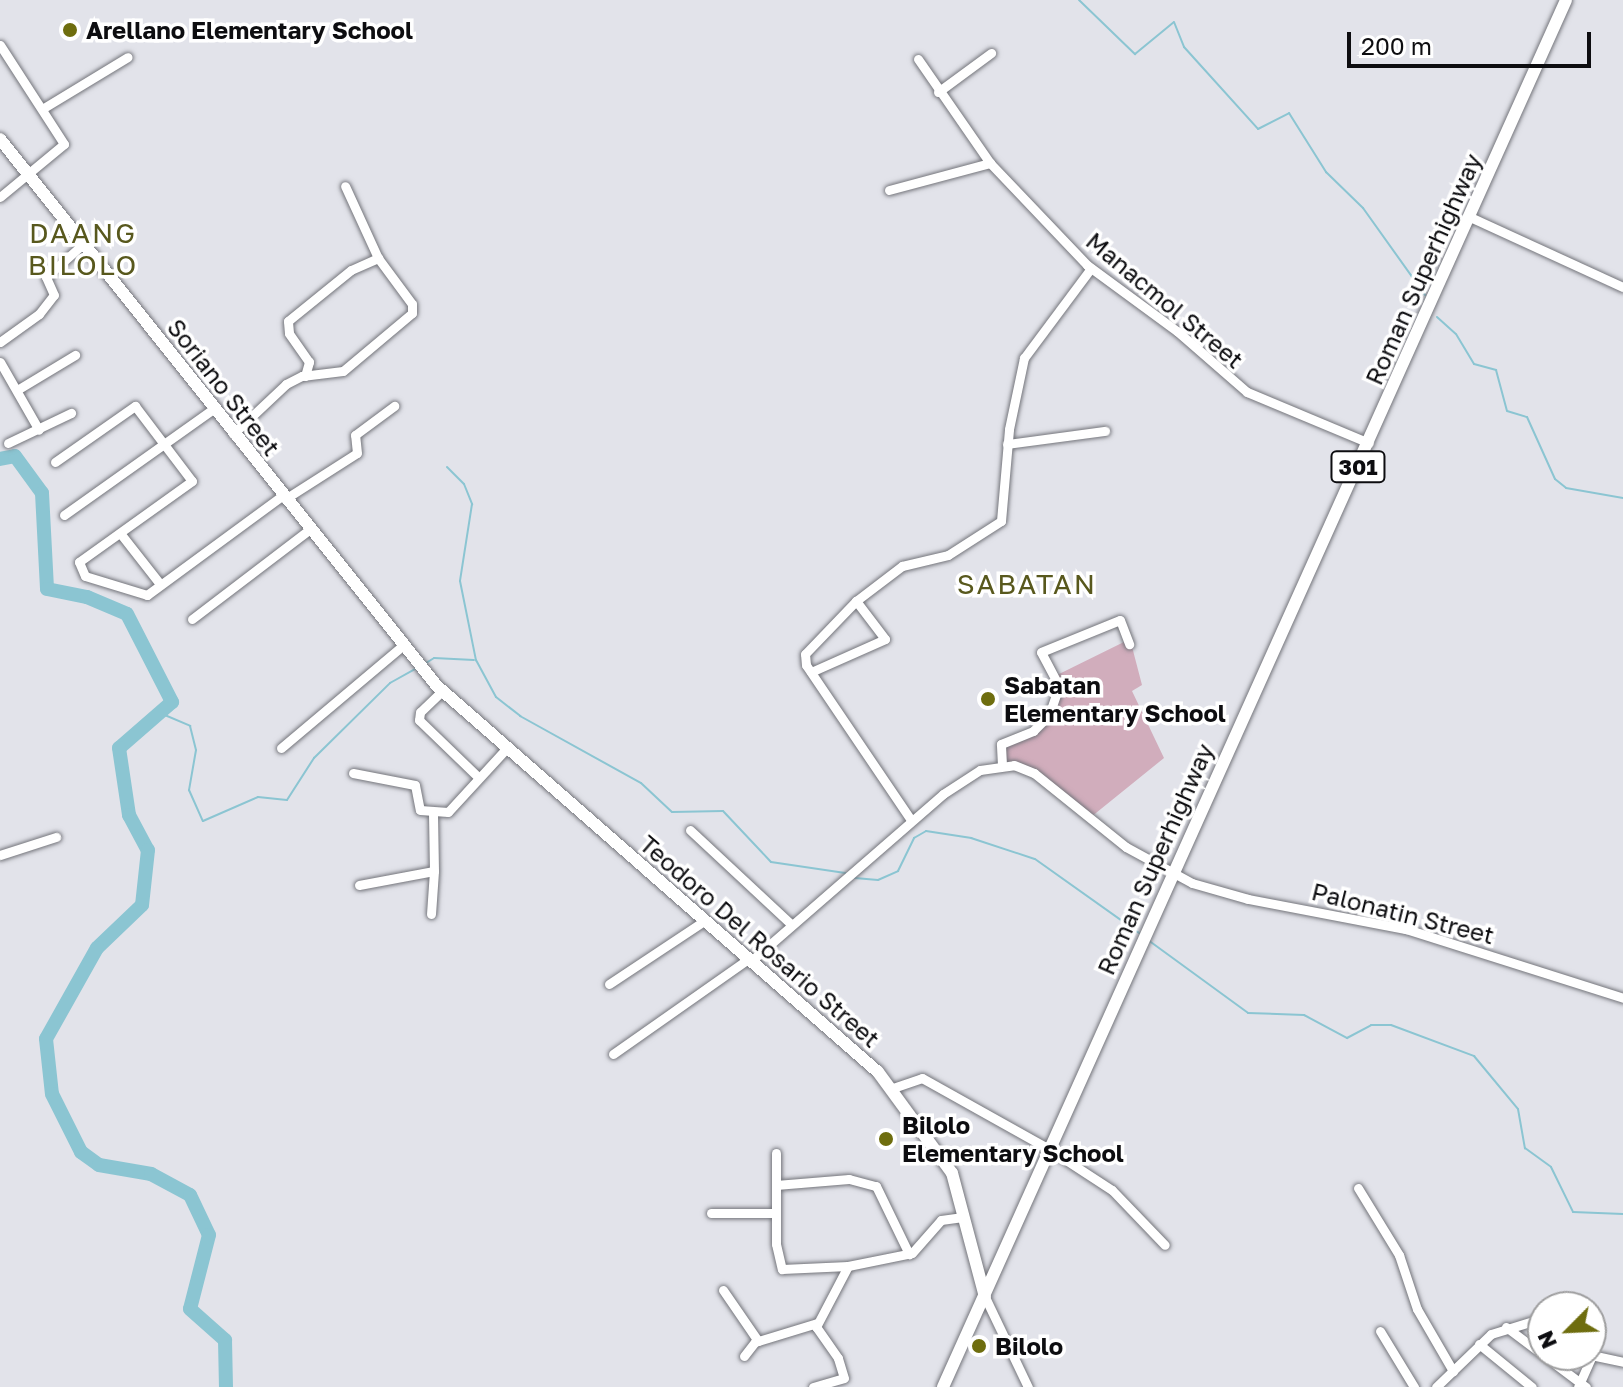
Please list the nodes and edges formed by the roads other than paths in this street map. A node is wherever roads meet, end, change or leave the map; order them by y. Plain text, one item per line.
1 (1566, 0) edge
2 (0, 45) edge
3 (991, 53) dead end
4 (128, 57) dead end
5 (918, 59) dead end
6 (938, 92) junction
7 (42, 109) junction
8 (0, 139) edge
9 (990, 163) junction
10 (27, 172) junction
11 (345, 186) dead end
12 (889, 190) dead end
13 (0, 197) edge
14 (1470, 217) junction
15 (83, 244) junction
16 (378, 258) junction
17 (1091, 268) junction
18 (1623, 287) edge
19 (0, 342) edge
20 (75, 355) dead end
21 (0, 362) edge
22 (305, 376) junction
23 (17, 390) junction
24 (394, 406) dead end
25 (213, 409) junction
26 (71, 413) dead end
27 (39, 430) junction
28 (1105, 431) dead end
29 (233, 434) junction
30 (8, 443) dead end
31 (163, 443) junction
32 (1369, 443) junction
33 (1007, 444) junction
34 (55, 462) dead end
35 (284, 498) junction
36 (64, 515) dead end
37 (309, 530) junction
38 (120, 533) junction
39 (160, 584) junction
40 (856, 601) junction
41 (192, 619) dead end
42 (1129, 644) dead end
43 (402, 646) junction
44 (811, 672) junction
45 (424, 673) joint
46 (442, 691) junction
47 (281, 748) dead end
48 (505, 750) junction
49 (1002, 765) junction
50 (353, 773) dead end
51 (477, 776) junction
52 (433, 814) junction
53 (911, 820) junction
54 (690, 830) dead end
55 (56, 837) dead end
56 (0, 855) edge
57 (434, 871) junction
58 (1171, 875) junction
59 (359, 885) dead end
60 (431, 914) dead end
61 (704, 921) junction
62 (792, 925) junction
63 (750, 960) junction
64 (609, 984) dead end
65 (1623, 998) edge
66 (613, 1054) dead end
67 (890, 1089) junction
68 (1049, 1149) junction
69 (776, 1153) dead end
70 (776, 1185) junction
71 (1358, 1188) dead end
72 (711, 1213) dead end
73 (776, 1213) junction
74 (963, 1217) junction
75 (1165, 1245) dead end
76 (909, 1254) junction
77 (848, 1266) junction
78 (723, 1290) dead end
79 (985, 1297) junction
80 (1527, 1322) edge
81 (817, 1323) junction
82 (1506, 1327) junction
83 (1380, 1331) dead end
84 (758, 1341) junction
85 (1479, 1344) junction
86 (744, 1356) dead end
87 (1453, 1371) junction
88 (1581, 1386) edge
89 (813, 1387) edge
90 (943, 1387) edge
91 (1028, 1387) edge
92 (1414, 1387) edge
93 (1436, 1387) edge
94 (1532, 1387) edge

1 - 14 main road, Roman Superhighway / 301
2 - 7 street
3 - 6 street
4 - 7 street
5 - 6 street, Manacmol Street
6 - 9 street, Manacmol Street
7 - 10 street
8 - 10 main road, Soriano Street
9 - 12 street
9 - 17 street, Manacmol Street
10 - 13 street
10 - 15 main road, Soriano Street
11 - 16 street
14 - 18 street
14 - 32 main road, Roman Superhighway / 301
15 - 19 street
15 - 25 main road, Soriano Street
16 - 22 street
16 - 22 street
17 - 32 street, Manacmol Street
17 - 33 street
20 - 23 street
21 - 23 street
22 - 29 street
23 - 27 street
24 - 35 street
25 - 29 main road, Soriano Street
25 - 31 street
26 - 27 street
27 - 30 street
28 - 33 street
29 - 35 main road, Soriano Street
31 - 34 street
31 - 36 street
31 - 38 street
32 - 58 main road, Roman Superhighway / 301
33 - 40 street
35 - 37 main road, Soriano Street
35 - 39 street
37 - 41 street
37 - 43 main road, Soriano Street
38 - 39 street
38 - 39 street
40 - 44 street
40 - 44 street
42 - 49 street
43 - 45 main road, Soriano Street
43 - 47 street
44 - 53 street
45 - 46 main road, Teodoro Del Rosario Street
46 - 48 main road, Teodoro Del Rosario Street
46 - 51 street
48 - 51 street
48 - 61 main road, Teodoro Del Rosario Street
49 - 53 street
49 - 58 street, Palonatin Street
50 - 52 street
51 - 52 street
52 - 57 street
53 - 62 street
54 - 62 street
55 - 56 street
57 - 59 street
57 - 60 street
58 - 65 street, Palonatin Street
58 - 68 main road, Roman Superhighway / 301
61 - 63 main road, Teodoro Del Rosario Street
61 - 64 street
62 - 63 street
63 - 66 street
63 - 67 main road, Teodoro Del Rosario Street
67 - 68 street
67 - 74 main road, Teodoro Del Rosario Street
68 - 75 street
68 - 79 main road, Roman Superhighway / 301
69 - 70 street
70 - 73 street
70 - 76 street
71 - 87 street
72 - 73 street
73 - 77 street
74 - 76 street
74 - 79 main road, Teodoro Del Rosario Street
76 - 77 street
77 - 81 street
78 - 84 street
79 - 90 main road, Roman Superhighway / 301
79 - 91 street
80 - 82 street
81 - 84 street
81 - 89 street
82 - 85 street
82 - 88 street
83 - 92 street
84 - 86 street
85 - 87 street
85 - 94 street
87 - 93 street

